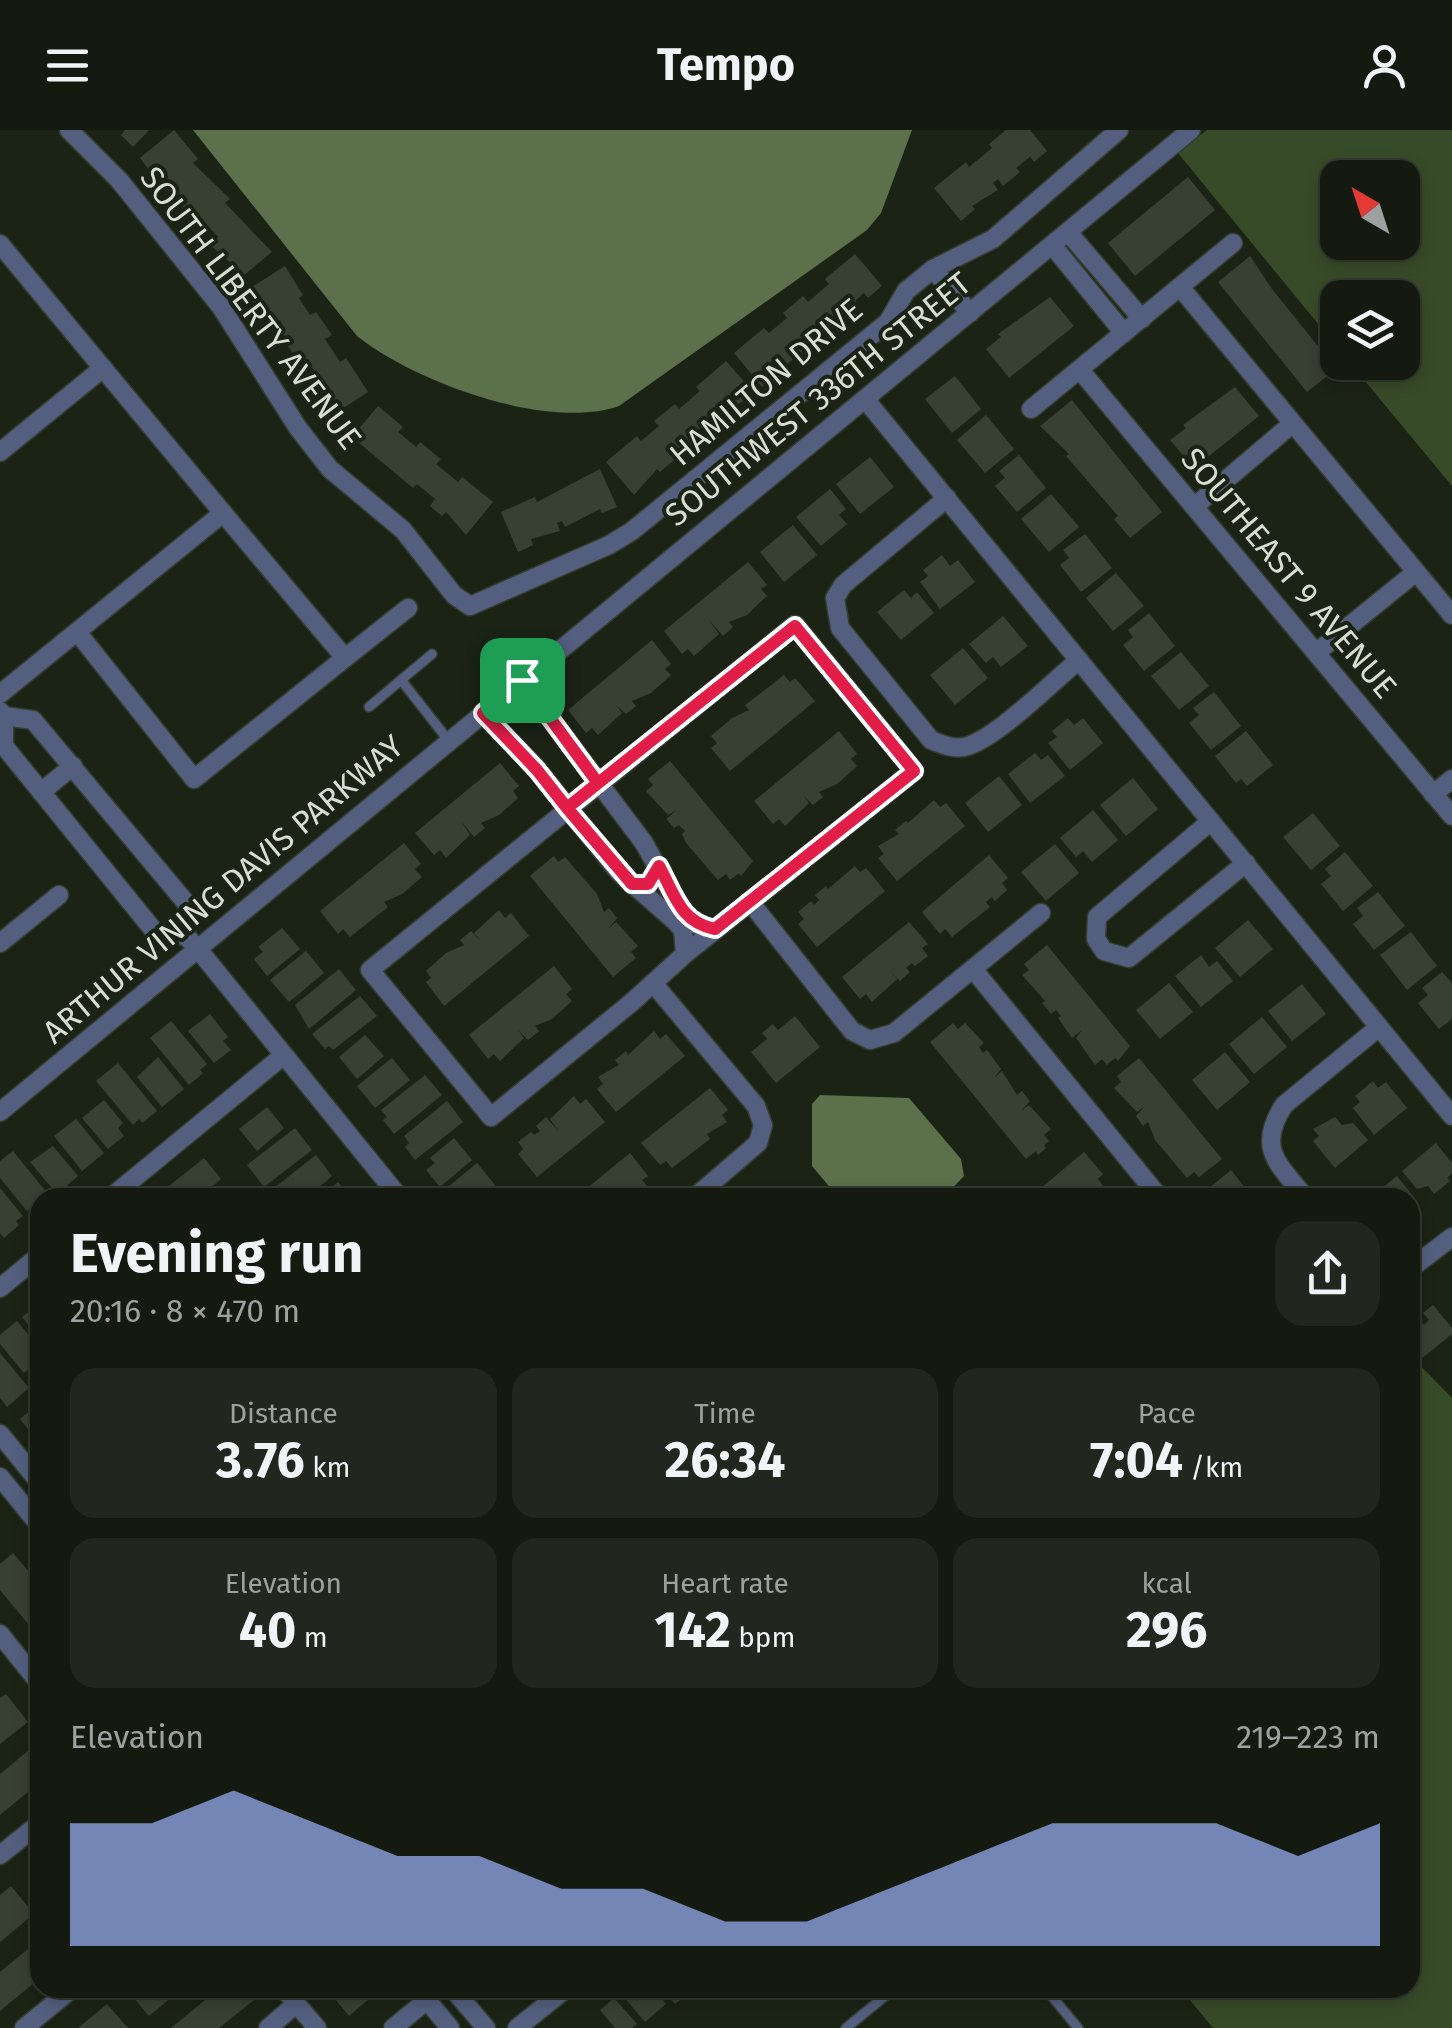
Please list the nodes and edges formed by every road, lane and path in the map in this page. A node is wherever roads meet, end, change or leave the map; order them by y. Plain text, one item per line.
1 (69, 130) edge
2 (1120, 130) edge
3 (1191, 130) edge
4 (1068, 232) junction
5 (1233, 243) dead end
6 (0, 244) edge
7 (1052, 245) junction
8 (933, 268) junction
9 (1180, 287) junction
10 (970, 313) junction
11 (1142, 319) junction
12 (1124, 333) junction
13 (103, 368) junction
14 (1080, 370) junction
15 (865, 399) junction
16 (1032, 409) dead end
17 (1292, 424) junction
18 (0, 452) edge
19 (947, 498) junction
20 (1194, 506) junction
21 (223, 513) junction
22 (1416, 572) junction
23 (470, 606) joint
24 (408, 608) dead end
25 (1452, 615) edge
26 (78, 633) junction
27 (1317, 652) junction
28 (432, 654) dead end
29 (345, 658) junction
30 (1079, 660) junction
31 (400, 680) junction
32 (522, 680) junction
33 (0, 694) edge
34 (369, 706) dead end
35 (2, 713) edge
36 (483, 713) junction
37 (450, 741) junction
38 (73, 766) junction
39 (1452, 779) edge
40 (598, 783) junction
41 (41, 792) junction
42 (1433, 794) junction
43 (567, 808) junction
44 (1452, 816) edge
45 (1210, 821) junction
46 (1246, 863) junction
47 (659, 866) junction
48 (632, 884) junction
49 (59, 894) dead end
50 (751, 903) junction
51 (1041, 912) dead end
52 (715, 929) junction
53 (0, 942) edge
54 (192, 942) junction
55 (685, 954) junction
56 (973, 969) junction
57 (652, 983) junction
58 (1380, 1027) junction
59 (284, 1054) junction
60 (0, 1112) edge
61 (1452, 1116) edge
62 (127, 1188) edge
63 (392, 1188) edge
64 (706, 1188) edge
65 (1150, 1188) edge
66 (1298, 1188) edge
67 (1452, 1237) edge
68 (1420, 1261) edge
69 (30, 1263) edge
70 (0, 1288) edge
71 (0, 1434) edge
72 (30, 1471) edge
73 (0, 1477) edge
74 (30, 1514) edge
75 (0, 1634) edge
76 (6, 1656) edge
77 (30, 1676) edge
78 (30, 1831) edge
79 (0, 1855) edge
80 (61, 1998) edge
81 (291, 1998) edge
82 (419, 1998) edge
83 (425, 1998) edge
84 (460, 1998) edge
85 (554, 1998) edge
86 (883, 1998) edge
87 (1053, 1998) edge
88 (296, 2004) junction
89 (24, 2028) edge
90 (268, 2028) edge
91 (317, 2028) edge
92 (393, 2028) edge
93 (450, 2028) edge
94 (486, 2028) edge
95 (517, 2028) edge
96 (846, 2028) edge
97 (1078, 2028) edge

1 - 23 street, SOUTH LIBERTY AVENUE
2 - 8 street, HAMILTON DRIVE
3 - 4 street, SOUTHWEST 336TH STREET
4 - 7 street, SOUTHWEST 336TH STREET
4 - 11 street
5 - 9 street
6 - 13 street
7 - 10 street, SOUTHWEST 336TH STREET
7 - 12 street
8 - 10 street
8 - 23 street, HAMILTON DRIVE
9 - 11 street
9 - 17 street
10 - 15 street, SOUTHWEST 336TH STREET
11 - 12 street
12 - 14 street
13 - 18 street
13 - 21 street
14 - 16 street
14 - 20 street, SOUTHEAST 9 AVENUE
15 - 19 street
15 - 32 street, SOUTHWEST 336TH STREET
17 - 20 street
17 - 22 street
19 - 30 street
19 - 30 street
20 - 27 street, SOUTHEAST 9 AVENUE
21 - 26 street
21 - 29 street
22 - 25 street
22 - 27 street
24 - 29 street
26 - 29 street
26 - 33 street
27 - 42 street, SOUTHEAST 9 AVENUE
28 - 31 lane
30 - 45 street
31 - 34 lane
31 - 37 lane
32 - 36 street, SOUTHWEST 336TH STREET
32 - 40 street
35 - 38 street
35 - 41 street
36 - 37 street, ARTHUR VINING DAVIS PARKWAY
36 - 43 street
37 - 54 street, ARTHUR VINING DAVIS PARKWAY
38 - 41 street
38 - 54 street
39 - 42 street
40 - 43 street
40 - 47 street
40 - 50 street
41 - 54 street
42 - 44 street, SOUTHEAST 9 AVENUE
43 - 48 street
43 - 57 street
45 - 46 street
45 - 46 street
46 - 58 street
47 - 48 street
47 - 52 street
48 - 55 street
49 - 53 street
50 - 52 street
50 - 56 street
51 - 56 street
52 - 55 street
54 - 59 street
54 - 60 street, ARTHUR VINING DAVIS PARKWAY
55 - 57 street
56 - 65 street
57 - 64 street
58 - 61 street
58 - 66 street
59 - 62 street
59 - 63 street
67 - 68 street
69 - 70 street
71 - 72 street
73 - 74 street
75 - 76 street
76 - 77 street
78 - 79 street
80 - 89 street
81 - 88 street
82 - 92 street
83 - 93 street
84 - 94 street
85 - 95 street
86 - 96 lane
87 - 97 lane
88 - 90 street
88 - 91 street

